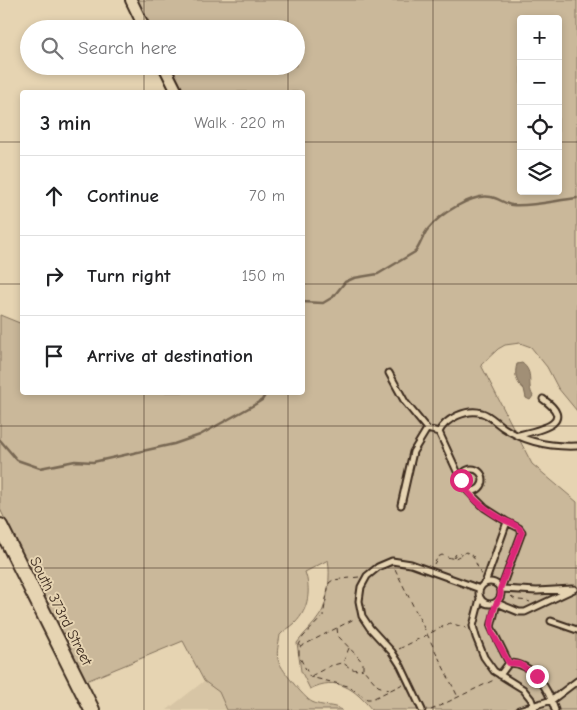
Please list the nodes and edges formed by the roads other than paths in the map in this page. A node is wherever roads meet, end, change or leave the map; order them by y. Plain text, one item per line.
1 (131, 0) edge
2 (141, 20) edge
3 (168, 75) edge
4 (176, 90) edge
5 (390, 373) dead end
6 (544, 399) dead end
7 (426, 429) junction
8 (439, 432) junction
9 (519, 436) junction
10 (577, 446) edge
11 (461, 480) junction
12 (467, 490) junction
13 (401, 505) dead end
14 (507, 522) junction
15 (0, 526) edge
16 (485, 584) junction
17 (480, 589) junction
18 (500, 589) junction
19 (576, 589) edge
20 (480, 599) junction
21 (497, 603) junction
22 (551, 621) dead end
23 (577, 630) edge
24 (509, 663) junction
25 (500, 675) junction
26 (577, 681) edge
27 (552, 700) junction
28 (534, 708) edge
29 (92, 710) edge
30 (422, 710) edge
31 (519, 710) edge
32 (555, 710) edge

1 - 2 street
3 - 4 street
5 - 7 lane
6 - 9 lane
7 - 8 lane
7 - 13 lane
8 - 9 lane
8 - 11 lane
9 - 10 lane
11 - 12 lane
11 - 12 lane
12 - 14 lane
14 - 16 lane
14 - 18 lane
15 - 29 street, South 373rd Street
16 - 17 lane
16 - 18 lane
17 - 20 lane
17 - 30 lane
18 - 19 lane
18 - 21 lane
19 - 21 lane
20 - 21 lane
20 - 25 lane
21 - 24 lane
22 - 23 lane
24 - 25 lane
24 - 27 lane
25 - 28 lane
26 - 27 lane
27 - 28 lane
27 - 32 lane
28 - 31 lane

